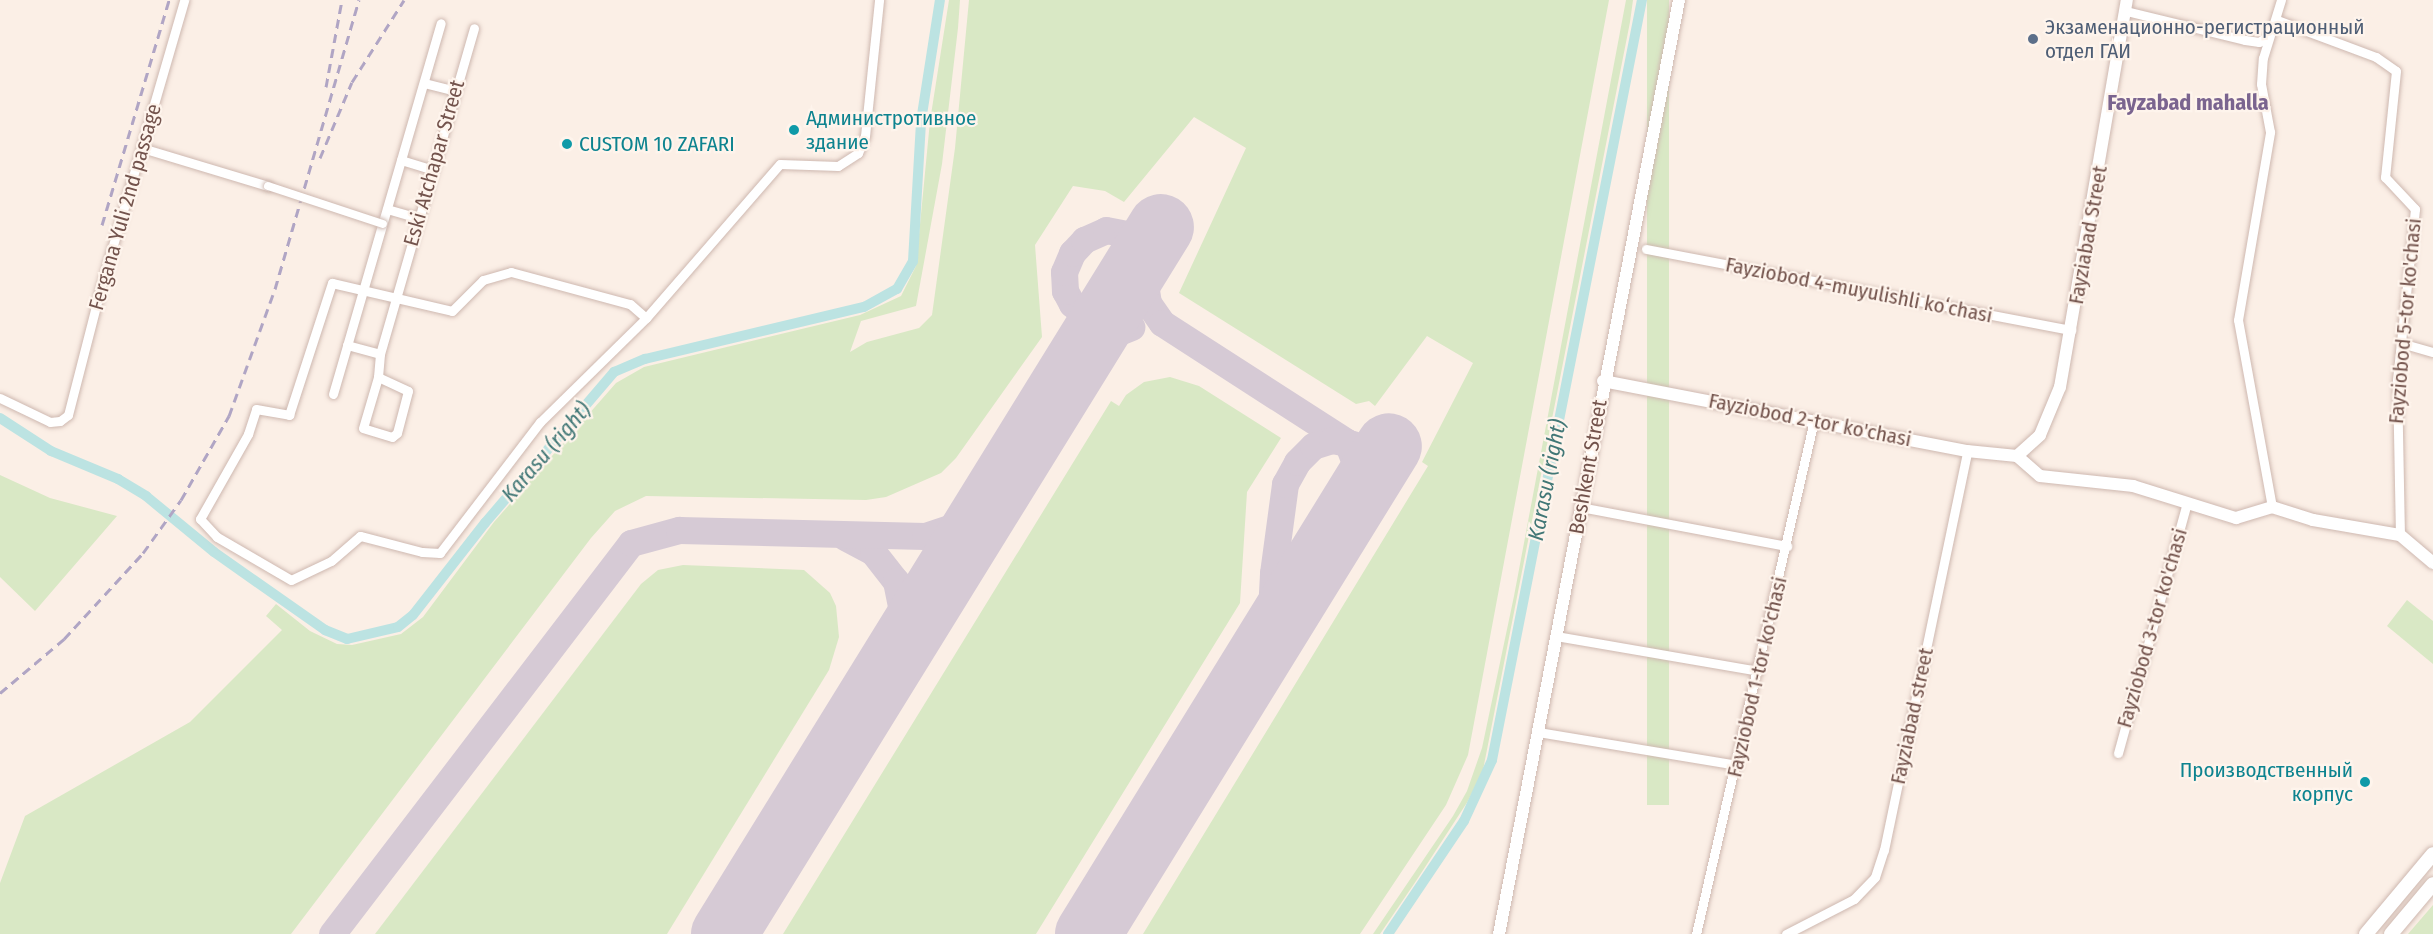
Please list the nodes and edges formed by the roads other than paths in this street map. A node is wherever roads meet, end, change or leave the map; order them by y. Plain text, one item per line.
1 (184, 0) edge
2 (879, 0) edge
3 (1679, 0) edge
4 (2282, 0) edge
5 (2127, 5) edge
6 (2277, 20) junction
7 (441, 23) dead end
8 (474, 28) dead end
9 (2268, 36) junction
10 (424, 83) junction
11 (455, 91) junction
12 (142, 148) junction
13 (401, 160) junction
14 (433, 170) junction
15 (268, 186) joint
16 (387, 209) junction
17 (418, 218) junction
18 (383, 224) junction
19 (1646, 249) dead end
20 (363, 291) junction
21 (396, 299) junction
22 (646, 318) junction
23 (2071, 330) junction
24 (2401, 343) junction
25 (347, 345) junction
26 (2433, 352) edge
27 (380, 354) junction
28 (378, 377) junction
29 (1604, 381) junction
30 (333, 394) dead end
31 (0, 398) edge
32 (1814, 420) junction
33 (1967, 451) junction
34 (2018, 456) junction
35 (2187, 503) junction
36 (1580, 507) junction
37 (2272, 507) junction
38 (2400, 535) junction
39 (1787, 546) junction
40 (2433, 563) edge
41 (1556, 636) junction
42 (1758, 671) junction
43 (1538, 732) junction
44 (2118, 753) dead end
45 (1737, 765) junction
46 (2433, 854) edge
47 (2409, 882) junction
48 (2428, 890) edge
49 (1499, 934) edge
50 (1696, 934) edge
51 (1786, 934) edge
52 (2366, 934) edge
53 (2391, 934) edge

1 - 12 street, Fergana Yuli 2nd passage
2 - 22 street
3 - 29 street, Beshkent Street
4 - 6 street
5 - 9 street
5 - 23 street, Fayziabad Street
6 - 9 street
6 - 24 street, Fayziobod 5-tor ko'chasi
7 - 10 street
8 - 11 street, Eski Atchapar Street
9 - 37 street
10 - 11 street
10 - 13 street
11 - 14 street, Eski Atchapar Street
12 - 15 street
12 - 31 street, Fergana Yuli 2nd passage
13 - 14 street
13 - 16 street
14 - 17 street, Eski Atchapar Street
15 - 18 street, bridge
16 - 17 street
16 - 18 street
17 - 21 street, Eski Atchapar Street
18 - 20 street
19 - 23 street, Fayziobod 4-muyulishli koʻchasi
20 - 21 street
20 - 22 street
20 - 25 street
21 - 22 street
21 - 27 street, Eski Atchapar Street
23 - 34 street, Fayziabad Street
24 - 26 street
24 - 38 street, Fayziobod 5-tor ko'chasi
25 - 27 street
25 - 30 street
27 - 28 street, Eski Atchapar Street
28 - 28 street, Eski Atchapar Street
29 - 32 street, Fayziobod 2-tor ko'chasi
29 - 36 street, Beshkent Street
32 - 33 street, Fayziobod 2-tor ko'chasi
32 - 39 street, Fayziobod 1-tor ko'chasi
33 - 34 street, Fayziobod 2-tor ko'chasi
33 - 51 street, Fayziabad street
34 - 35 street, Fayziobod 3-tor ko'chasi
35 - 37 street, Fayziobod 3-tor ko'chasi
35 - 44 street, Fayziobod 3-tor ko'chasi
36 - 39 street
36 - 41 street, Beshkent Street
37 - 38 street
38 - 40 street
39 - 42 street, Fayziobod 1-tor ko'chasi
41 - 42 street
41 - 43 street, Beshkent Street
42 - 45 street, Fayziobod 1-tor ko'chasi
43 - 45 street
43 - 49 street, Beshkent Street
45 - 50 street, Fayziobod 1-tor ko'chasi
46 - 47 main road
47 - 48 main road
47 - 52 main road
48 - 53 main road

